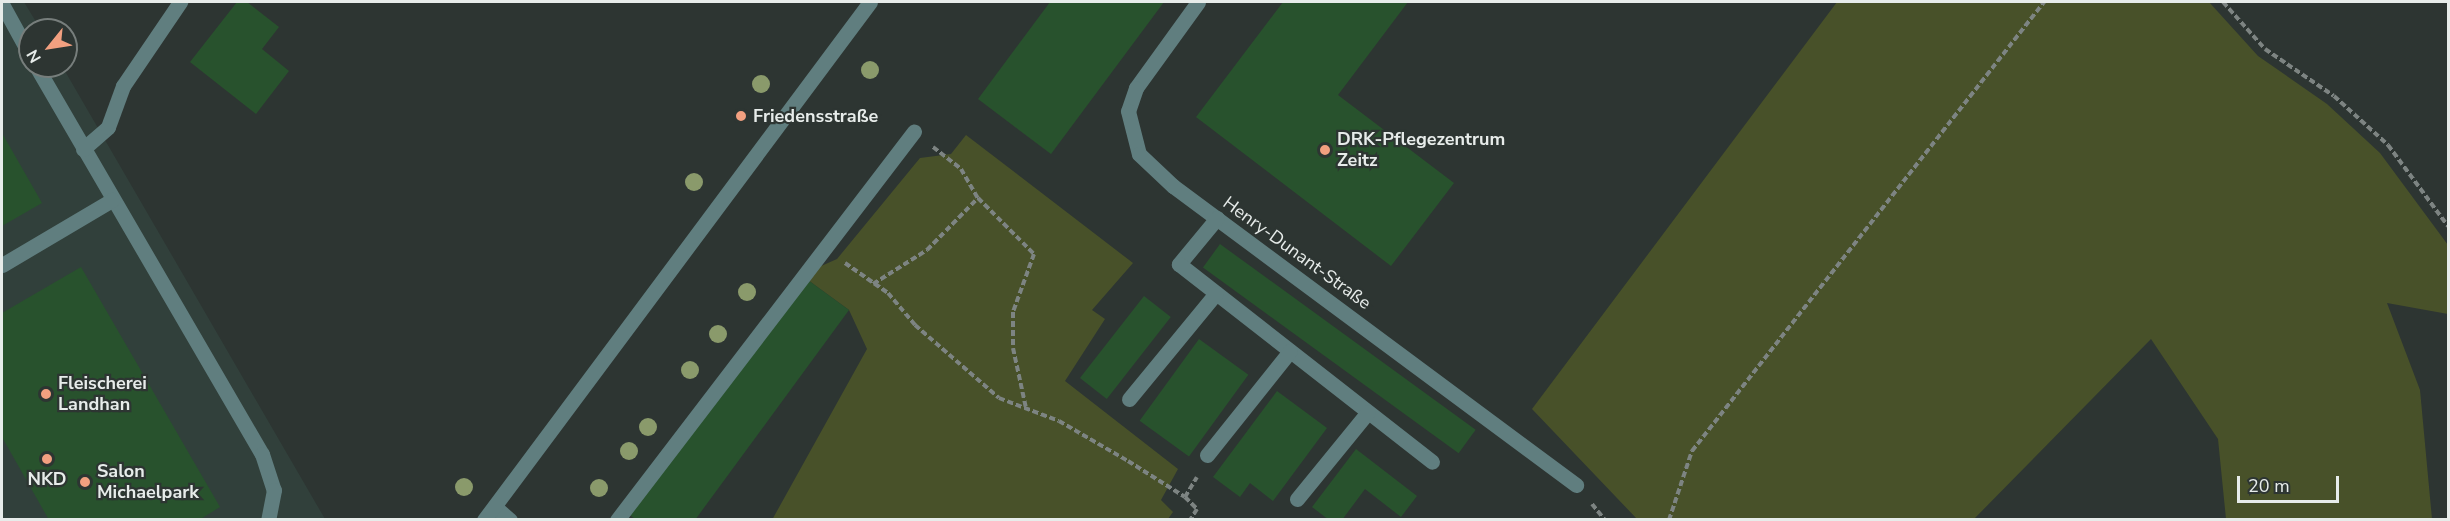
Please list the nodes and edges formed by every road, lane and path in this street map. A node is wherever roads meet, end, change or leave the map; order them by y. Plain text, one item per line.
1 (180, 2) edge
2 (870, 2) edge
3 (1198, 2) edge
4 (2044, 2) edge
5 (2223, 2) edge
6 (2, 4) edge
7 (18, 33) edge
8 (43, 78) edge
9 (914, 132) joint
10 (83, 150) junction
11 (978, 198) junction
12 (112, 200) junction
13 (1217, 219) junction
14 (2448, 226) edge
15 (822, 247) junction
16 (2, 265) edge
17 (873, 284) junction
18 (1216, 293) junction
19 (1290, 351) junction
20 (1129, 399) dead end
21 (1026, 408) junction
22 (1368, 412) junction
23 (1207, 455) dead end
24 (1432, 462) dead end
25 (1576, 485) dead end
26 (1297, 499) dead end
27 (495, 507) junction
28 (268, 519) edge
29 (483, 519) edge
30 (510, 519) edge
31 (617, 519) edge
32 (1190, 519) edge
33 (1669, 519) edge

1 - 10 street
2 - 27 street
3 - 13 street, Henry-Dunant-Straße
4 - 33 path
5 - 14 path
6 - 7 street
8 - 10 street
9 - 11 path
9 - 15 street
10 - 12 street
11 - 17 path
11 - 21 path
12 - 16 street
12 - 28 street
13 - 18 street
13 - 25 street, Henry-Dunant-Straße
15 - 17 path
15 - 31 street
17 - 21 path
18 - 19 street
18 - 20 street
19 - 22 street
19 - 23 street
21 - 32 path
22 - 24 street
22 - 26 street
27 - 29 street
27 - 30 street

